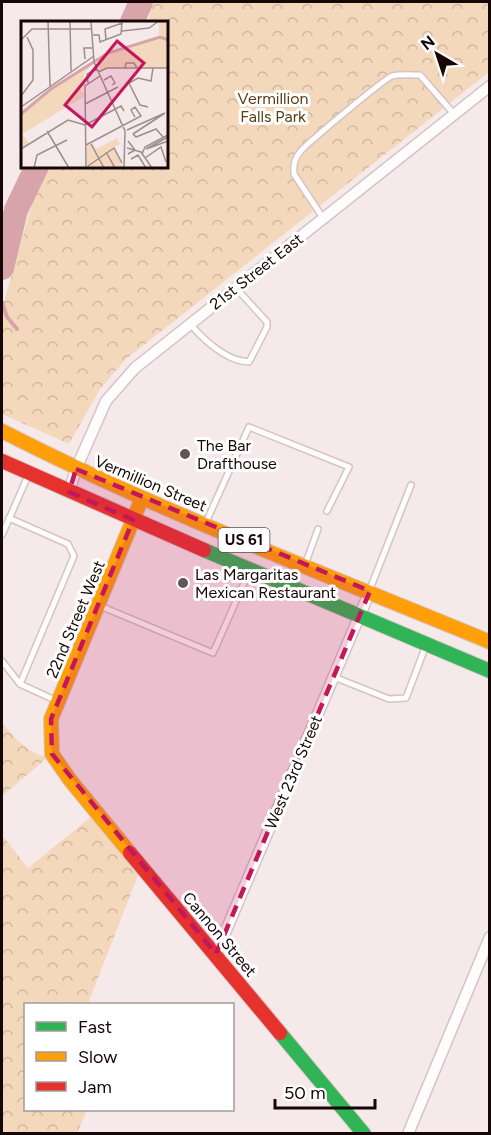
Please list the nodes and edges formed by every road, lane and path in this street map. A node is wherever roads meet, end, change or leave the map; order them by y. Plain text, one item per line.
1 (489, 86) edge
2 (454, 114) junction
3 (323, 218) junction
4 (236, 288) junction
5 (190, 324) junction
6 (2, 431) edge
7 (2, 461) edge
8 (76, 469) junction
9 (29, 474) junction
10 (411, 485) dead end
11 (69, 492) junction
12 (142, 498) junction
13 (327, 511) dead end
14 (9, 518) junction
15 (133, 520) junction
16 (205, 524) junction
17 (318, 529) dead end
18 (2, 535) edge
19 (305, 565) junction
20 (250, 570) junction
21 (369, 591) junction
22 (99, 606) junction
23 (360, 616) junction
24 (489, 642) edge
25 (427, 644) junction
26 (2, 661) edge
27 (489, 671) edge
28 (334, 676) junction
29 (20, 684) junction
30 (58, 702) junction
31 (52, 754) joint
32 (489, 937) edge
33 (216, 954) junction
34 (364, 1134) edge
35 (408, 1134) edge

1 - 2 street, 21st Street East
2 - 3 street, 21st Street East
2 - 3 lane
3 - 4 street, 21st Street East
4 - 5 street, 21st Street East
4 - 5 lane
5 - 8 street, 21st Street East
6 - 8 main road, Vermillion Street / US 61
7 - 9 main road, US 61
8 - 11 street, 21st Street East
8 - 12 main road, Vermillion Street / US 61
9 - 11 main road, US 61
9 - 14 lane
10 - 21 lane
11 - 15 main road, US 61
12 - 15 main road, 22nd Street West
12 - 16 main road, Vermillion Street / US 61
13 - 16 lane
14 - 18 lane
14 - 29 lane
15 - 20 main road, US 61
15 - 22 main road, 22nd Street West
16 - 19 main road, Vermillion Street / US 61
17 - 19 lane
19 - 21 main road, Vermillion Street / US 61
20 - 22 lane
20 - 23 main road, US 61
21 - 23 street, West 23rd Street
21 - 24 main road, Vermillion Street / US 61
22 - 30 main road, 22nd Street West
23 - 25 main road, US 61
23 - 28 street, West 23rd Street
25 - 27 main road, US 61
25 - 28 lane
26 - 29 lane
28 - 33 street, West 23rd Street
29 - 30 lane
30 - 31 main road, 22nd Street West
31 - 33 main road, Cannon Street
32 - 35 street
33 - 34 main road, Cannon Street

